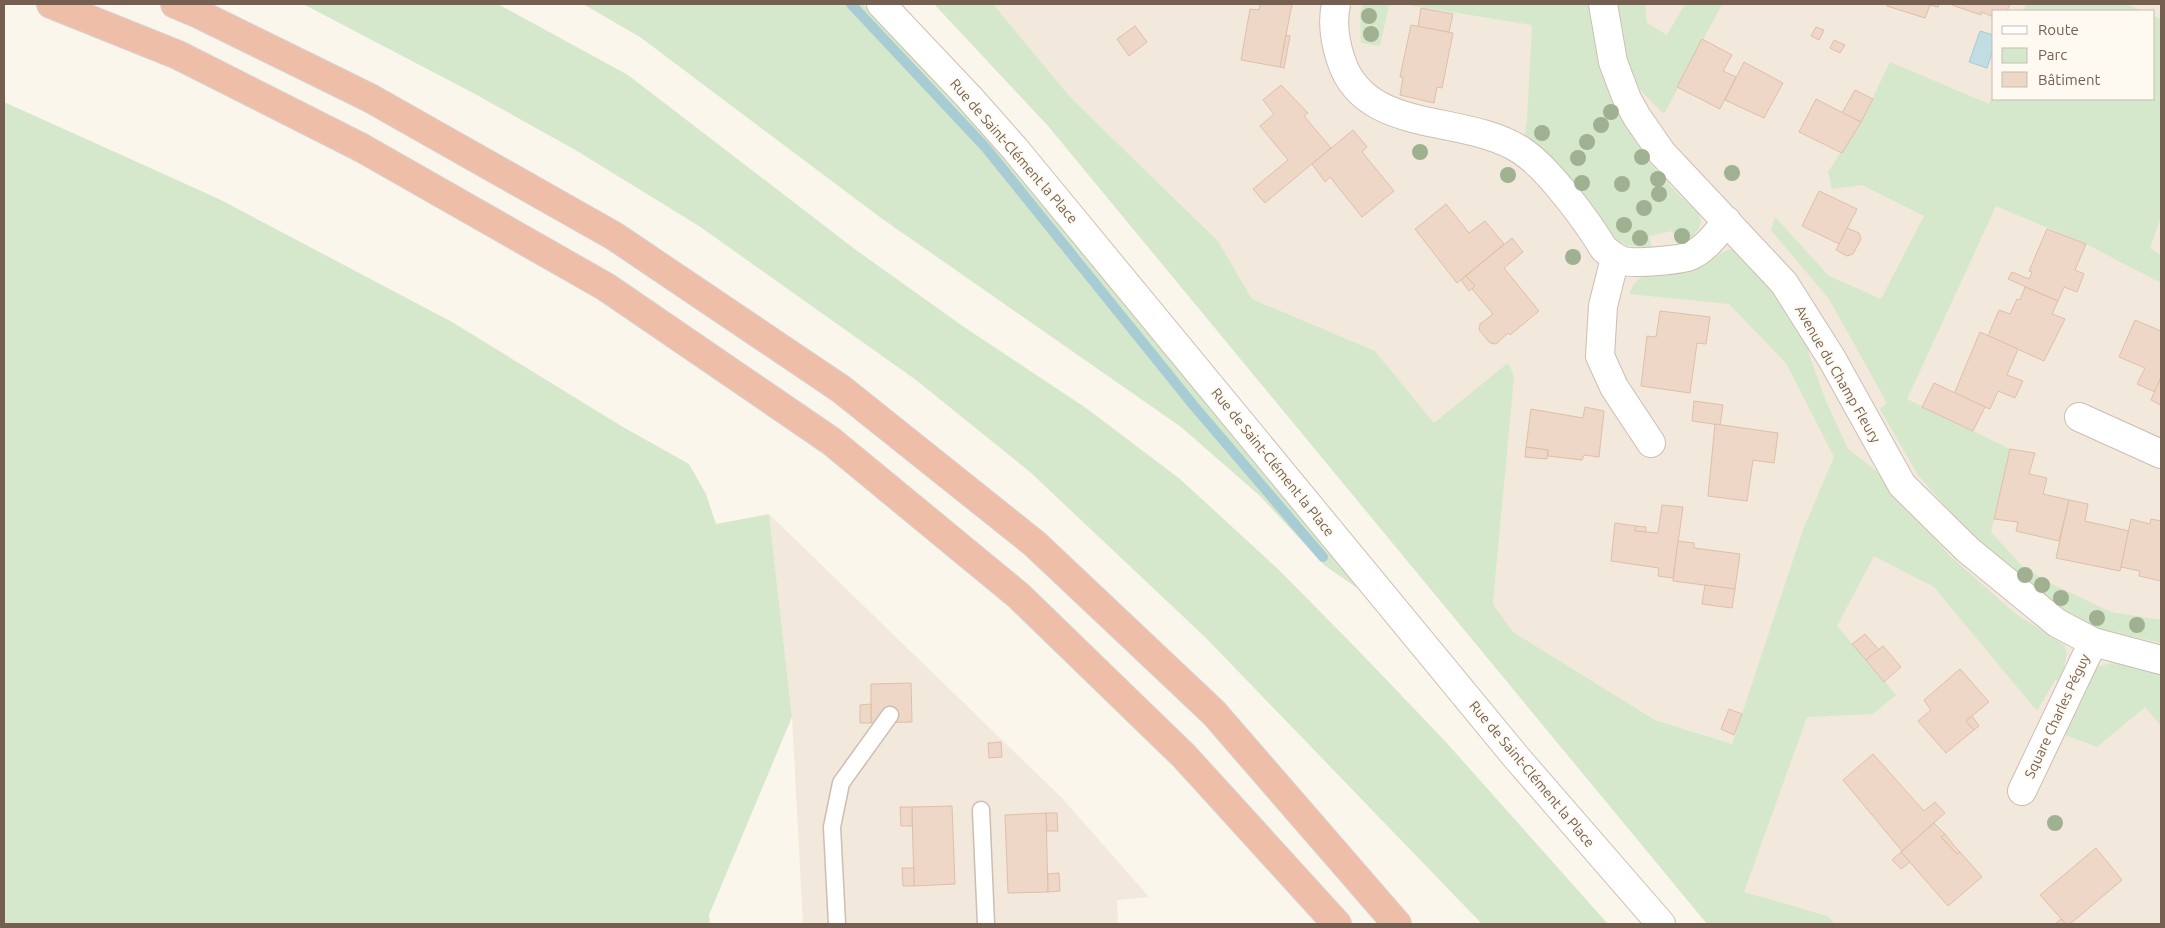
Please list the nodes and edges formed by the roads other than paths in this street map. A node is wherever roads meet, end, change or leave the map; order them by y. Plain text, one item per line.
1 (50, 4) edge
2 (175, 4) edge
3 (881, 4) edge
4 (1336, 4) edge
5 (1603, 4) edge
6 (1727, 221) junction
7 (1615, 258) junction
8 (2079, 417) dead end
9 (1651, 443) dead end
10 (2161, 454) edge
11 (2092, 642) junction
12 (2161, 660) edge
13 (890, 715) dead end
14 (2022, 791) dead end
15 (981, 810) dead end
16 (837, 924) edge
17 (986, 924) edge
18 (1337, 924) edge
19 (1397, 924) edge
20 (1661, 924) edge

1 - 18 highway
2 - 19 highway
3 - 20 street, Rue de Saint-Clément la Place
4 - 7 street
5 - 6 street, Avenue du Champ Fleury
6 - 7 street
6 - 11 street, Avenue du Champ Fleury
7 - 9 street
8 - 10 street
11 - 12 street, Avenue du Champ Fleury
11 - 14 street, Square Charles Péguy
13 - 16 lane
15 - 17 lane

